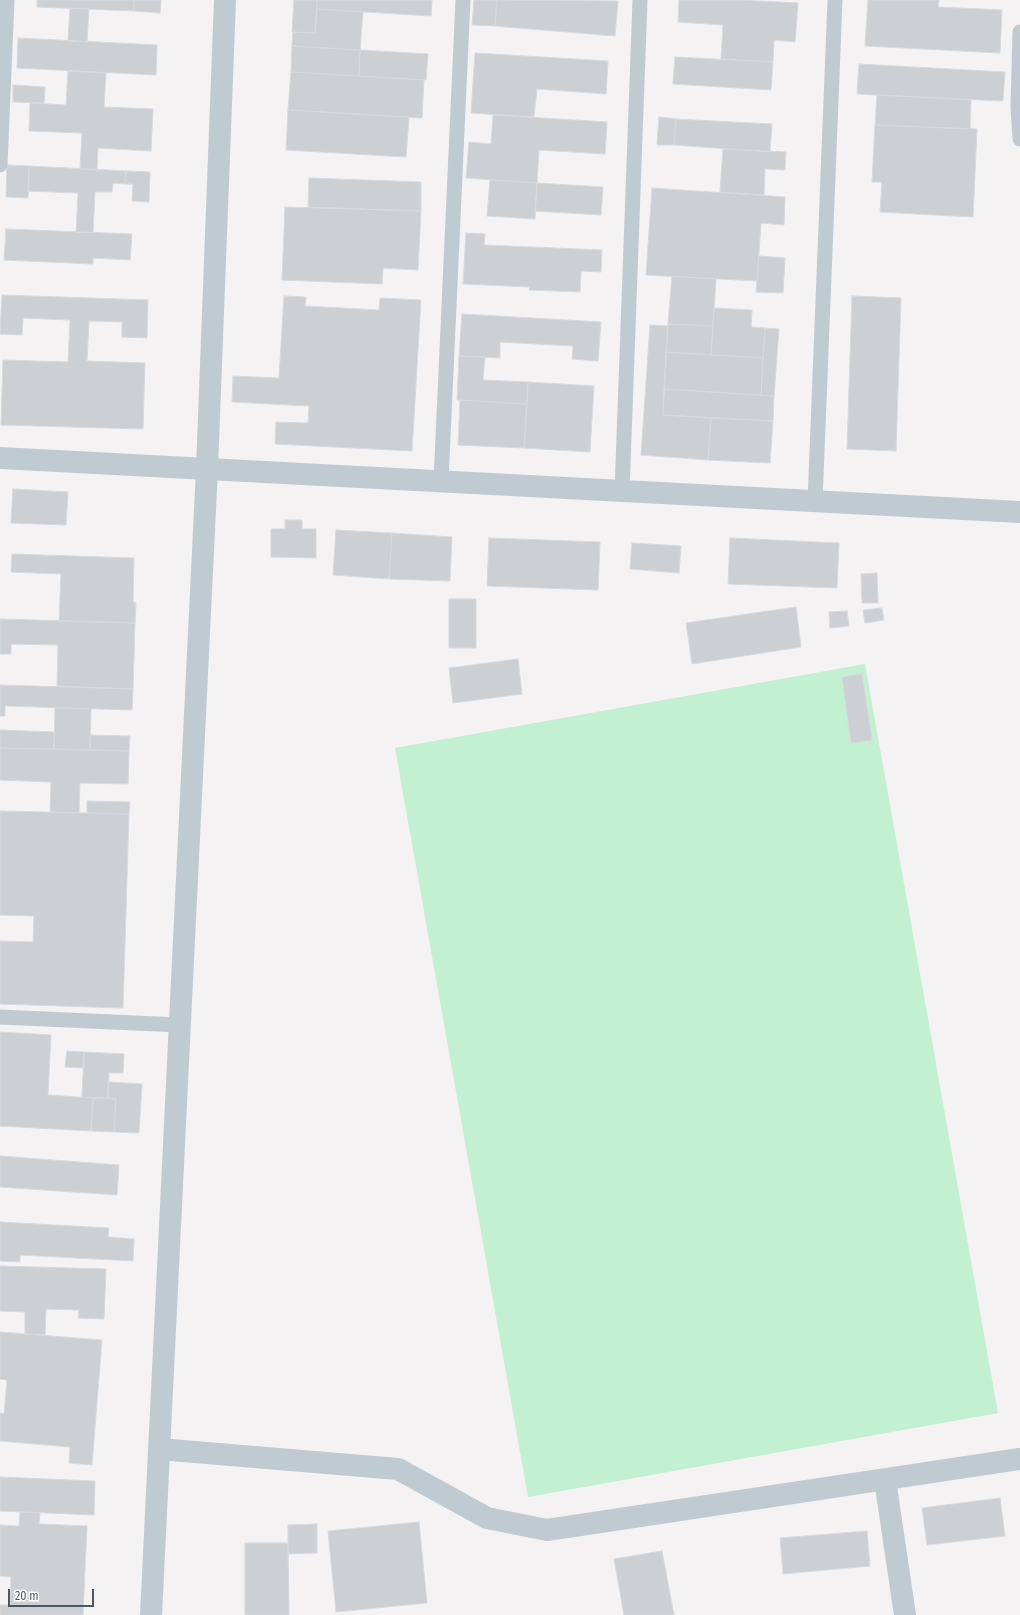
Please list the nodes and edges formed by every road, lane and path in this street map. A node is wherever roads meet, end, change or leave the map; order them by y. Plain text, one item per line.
1 (7, 0) edge
2 (225, 0) edge
3 (463, 0) edge
4 (640, 0) edge
5 (836, 0) edge
6 (1020, 32) edge
7 (1019, 107) edge
8 (1020, 139) edge
9 (0, 166) edge
10 (0, 458) edge
11 (207, 469) junction
12 (441, 481) junction
13 (622, 492) junction
14 (814, 502) junction
15 (1020, 512) edge
16 (0, 1017) edge
17 (180, 1025) junction
18 (159, 1449) junction
19 (1020, 1459) edge
20 (886, 1480) junction
21 (151, 1615) edge
22 (905, 1615) edge

1 - 9 lane
2 - 11 street
3 - 12 lane
4 - 13 lane
5 - 14 lane
6 - 7 lane
7 - 8 lane
10 - 11 street
11 - 12 street
11 - 17 street
12 - 13 street
13 - 14 street
14 - 15 street
16 - 17 lane
17 - 18 street
18 - 20 street
18 - 21 street
19 - 20 street
20 - 22 street

